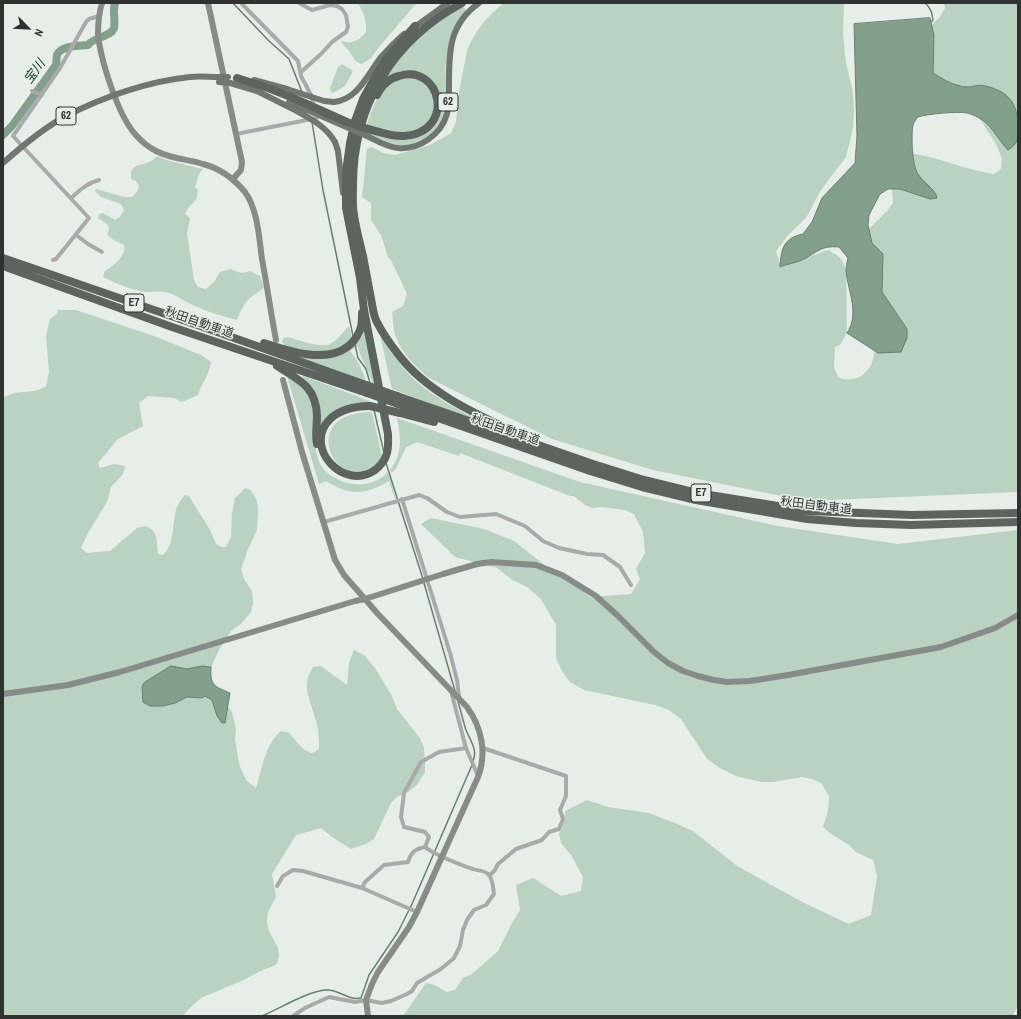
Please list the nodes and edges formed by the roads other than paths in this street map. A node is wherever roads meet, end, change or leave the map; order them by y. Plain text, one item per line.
1 (102, 3) edge
2 (208, 3) edge
3 (241, 3) edge
4 (299, 3) edge
5 (448, 3) edge
6 (462, 3) edge
7 (479, 3) edge
8 (98, 16) junction
9 (415, 26) junction
10 (301, 72) junction
11 (232, 80) junction
12 (32, 91) dead end
13 (42, 95) junction
14 (115, 96) junction
15 (289, 96) junction
16 (361, 123) junction
17 (368, 133) junction
18 (236, 134) junction
19 (23, 146) junction
20 (3, 163) edge
21 (233, 179) junction
22 (99, 180) dead end
23 (71, 198) junction
24 (346, 208) junction
25 (76, 235) junction
26 (102, 252) dead end
27 (3, 258) edge
28 (53, 260) dead end
29 (3, 266) edge
30 (363, 300) junction
31 (373, 310) junction
32 (209, 329) junction
33 (276, 340) dead end
34 (263, 358) junction
35 (283, 380) dead end
36 (398, 400) junction
37 (498, 440) junction
38 (559, 453) junction
39 (402, 499) junction
40 (1018, 513) edge
41 (324, 522) junction
42 (1018, 522) edge
43 (426, 579) junction
44 (631, 585) dead end
45 (365, 599) junction
46 (1018, 615) edge
47 (451, 690) junction
48 (3, 694) edge
49 (459, 697) junction
50 (466, 748) junction
51 (483, 748) junction
52 (478, 776) junction
53 (425, 847) junction
54 (441, 855) junction
55 (490, 874) junction
56 (277, 886) dead end
57 (362, 888) junction
58 (417, 912) junction
59 (366, 1000) junction
60 (293, 1016) edge
61 (368, 1016) edge

1 - 8 street
2 - 18 street
3 - 10 street
4 - 10 street
5 - 9 main road
6 - 16 highway
7 - 17 main road, 62
8 - 13 street
8 - 14 street
9 - 15 main road, bridge
9 - 24 highway
10 - 18 street
11 - 14 main road, 62, bridge
11 - 15 highway
11 - 24 main road, bridge
12 - 13 street
13 - 19 street
14 - 19 main road, 62
14 - 21 street
15 - 17 highway, bridge
16 - 17 highway
16 - 31 highway
18 - 21 street
19 - 20 main road, 62
19 - 23 street
21 - 33 street
22 - 23 street
23 - 25 street
24 - 30 highway
25 - 26 street
25 - 28 street
27 - 32 highway, 秋田自動車道 / E7
29 - 34 highway, 秋田自動車道 / E7
30 - 32 highway
30 - 37 highway, bridge
31 - 34 highway
31 - 38 highway
32 - 36 highway, 秋田自動車道 / E7, bridge
34 - 36 highway, 秋田自動車道 / E7, bridge
35 - 41 street
36 - 37 highway, 秋田自動車道 / E7
36 - 38 highway, 秋田自動車道 / E7
37 - 42 highway, 秋田自動車道 / E7
38 - 40 highway, 秋田自動車道 / E7
39 - 41 street
39 - 43 street
39 - 44 street
41 - 45 street
43 - 45 street
43 - 46 street
43 - 49 street
45 - 47 street
45 - 48 street
47 - 49 street
47 - 50 street
49 - 51 street
50 - 52 street
50 - 53 street
51 - 52 street
51 - 55 street
52 - 54 street
53 - 54 street
53 - 57 street
54 - 55 street
54 - 58 street
55 - 59 street
56 - 57 street
57 - 58 street
58 - 59 street
59 - 60 street
59 - 61 street

